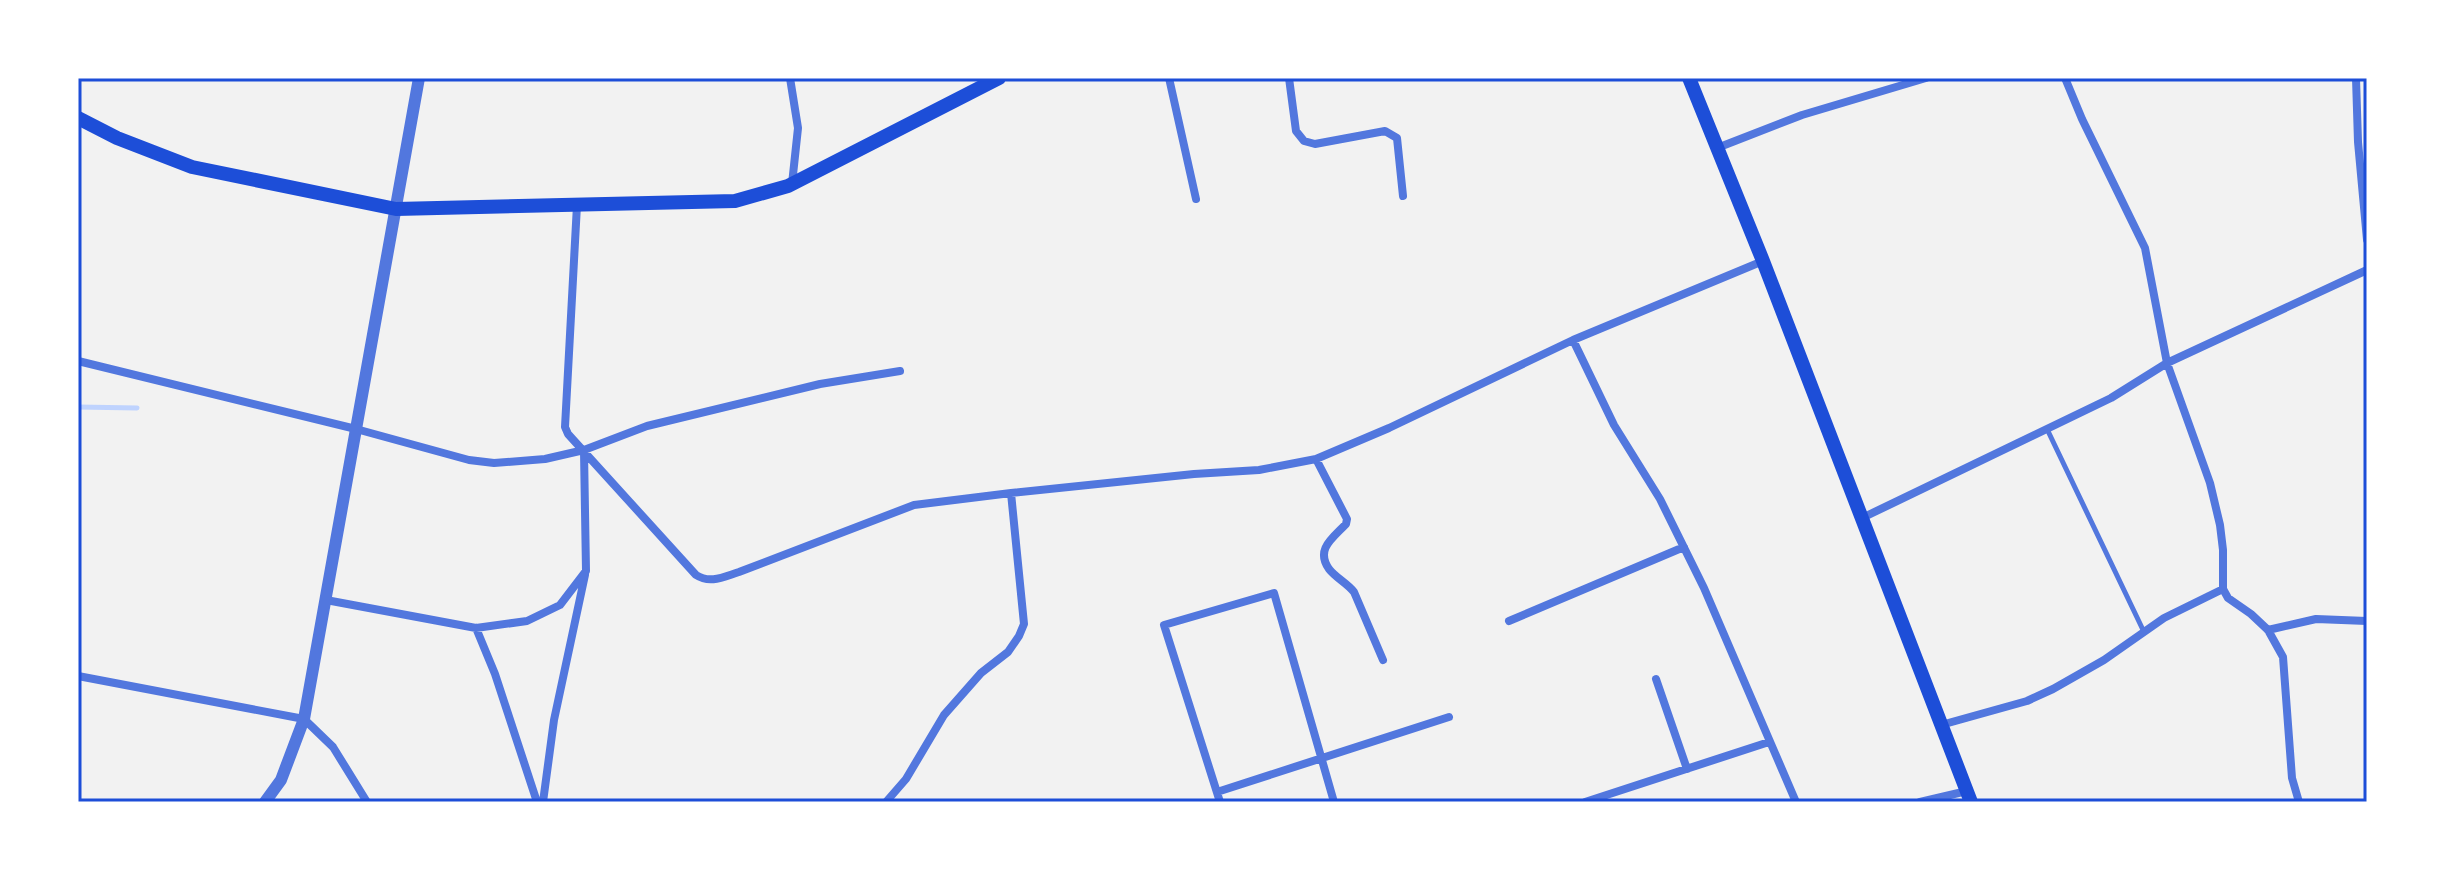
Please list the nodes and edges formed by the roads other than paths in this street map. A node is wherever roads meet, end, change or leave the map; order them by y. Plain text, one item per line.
1 (419, 78) edge
2 (790, 78) edge
3 (999, 78) edge
4 (1169, 78) edge
5 (1289, 78) edge
6 (1689, 78) edge
7 (2065, 78) edge
8 (2356, 78) edge
9 (1921, 79) edge
10 (78, 118) edge
11 (1717, 148) junction
12 (792, 184) junction
13 (1403, 196) dead end
14 (1196, 199) dead end
15 (577, 205) junction
16 (396, 209) junction
17 (2367, 240) edge
18 (1763, 261) junction
19 (2367, 270) edge
20 (1573, 340) junction
21 (78, 361) edge
22 (2167, 363) junction
23 (900, 371) dead end
24 (356, 429) junction
25 (2047, 429) junction
26 (584, 450) junction
27 (1316, 459) junction
28 (1011, 493) junction
29 (1862, 518) junction
30 (1684, 547) junction
31 (586, 571) junction
32 (2223, 589) junction
33 (326, 600) junction
34 (1509, 621) dead end
35 (2367, 621) edge
36 (476, 628) junction
37 (2268, 630) junction
38 (2144, 632) junction
39 (1383, 660) dead end
40 (78, 676) edge
41 (1656, 679) dead end
42 (1449, 717) dead end
43 (304, 719) junction
44 (1941, 725) junction
45 (1769, 742) junction
46 (1322, 760) junction
47 (1687, 769) junction
48 (1217, 792) junction
49 (1969, 796) edge
50 (265, 802) edge
51 (367, 802) edge
52 (540, 802) edge
53 (886, 802) edge
54 (1220, 802) edge
55 (1334, 802) edge
56 (1585, 802) edge
57 (1796, 802) edge
58 (1920, 802) edge
59 (2299, 802) edge

1 - 16 street
2 - 12 street
3 - 12 main road
4 - 14 street
5 - 13 street
6 - 11 main road
7 - 22 street
8 - 17 street
9 - 11 street
10 - 16 main road
11 - 18 main road
12 - 15 main road
15 - 16 main road
15 - 26 street
16 - 24 street
18 - 20 street
18 - 29 main road
19 - 22 street
20 - 27 street
20 - 30 street
21 - 24 street
22 - 25 street
22 - 32 street
23 - 26 street
24 - 26 street
24 - 33 street
25 - 29 street
25 - 38 lane
26 - 28 street
26 - 31 street
27 - 28 street
27 - 39 street
28 - 53 street
29 - 44 main road
30 - 34 street
30 - 45 street
31 - 36 street
31 - 52 street
32 - 37 street
32 - 38 street
33 - 36 street
33 - 43 street
35 - 37 street
36 - 52 street
37 - 59 street
38 - 44 street
40 - 43 street
41 - 47 street
42 - 46 street
43 - 50 street
43 - 51 street
44 - 49 main road
45 - 47 street
45 - 57 street
46 - 48 street
46 - 48 street
46 - 55 street
47 - 56 street
48 - 54 street
49 - 58 street

